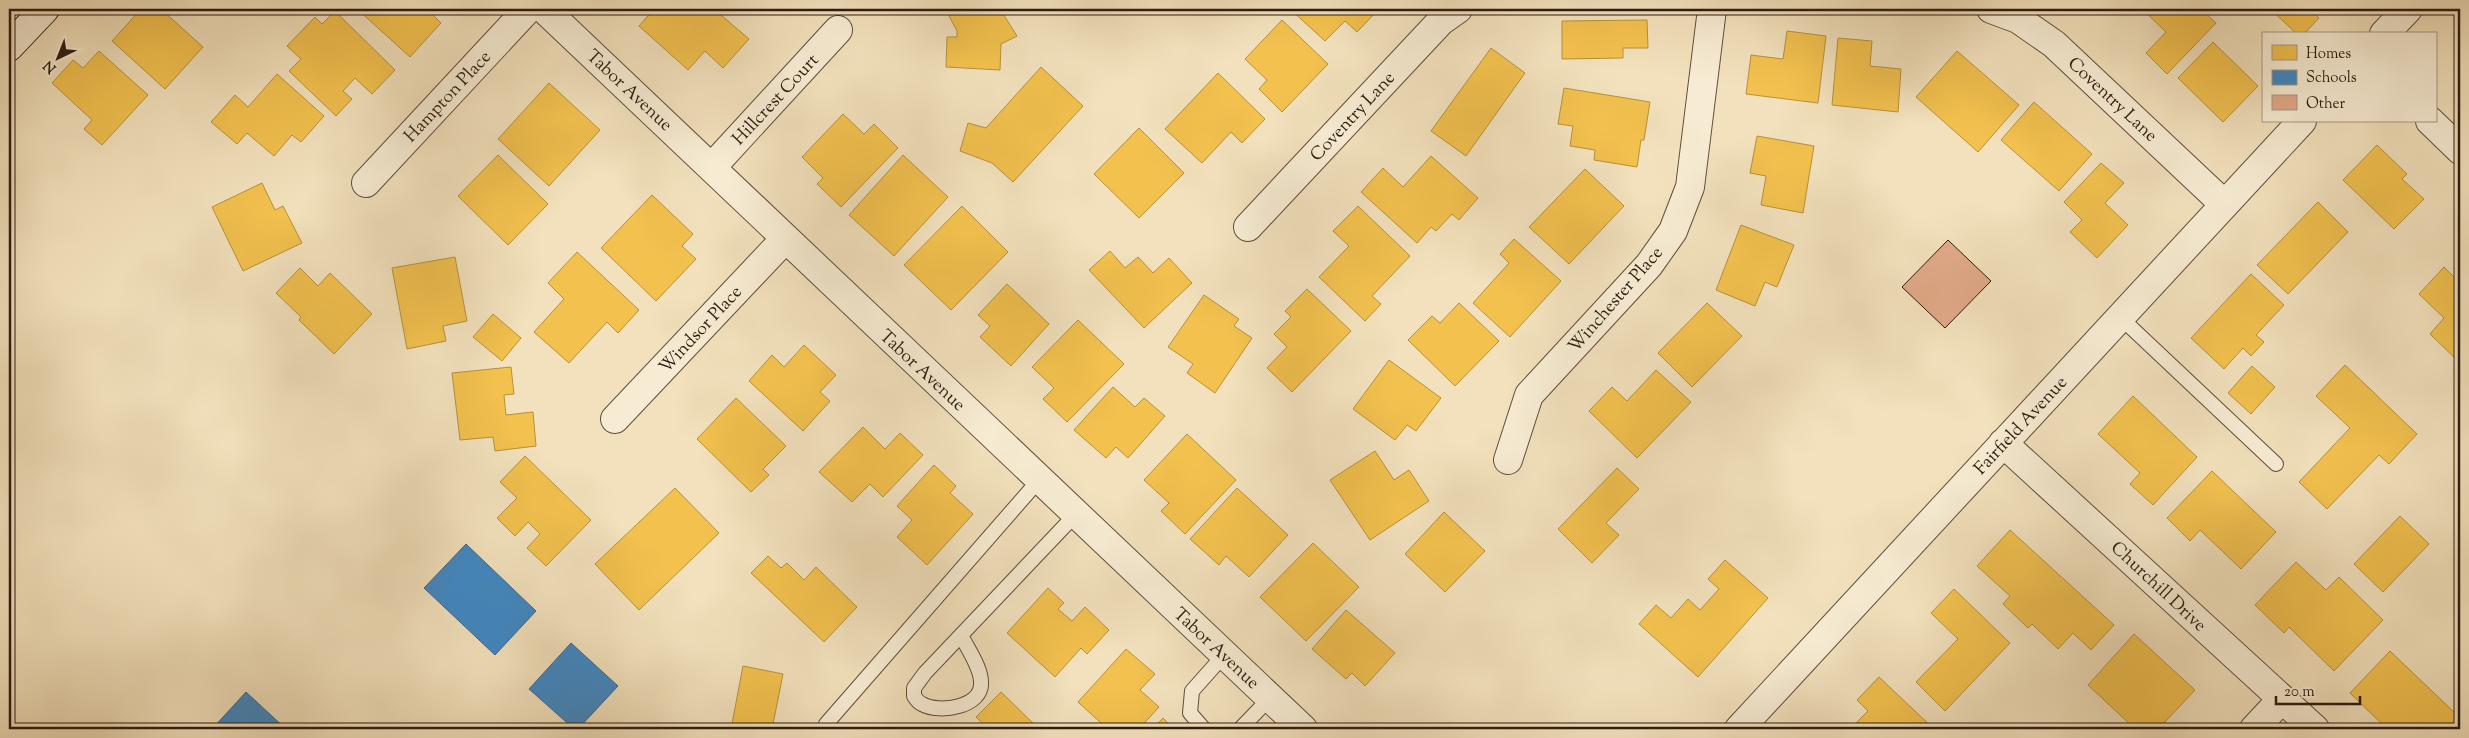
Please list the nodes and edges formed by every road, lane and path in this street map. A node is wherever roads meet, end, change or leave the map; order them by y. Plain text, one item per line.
1 (44, 9) edge
2 (528, 9) edge
3 (544, 9) edge
4 (1458, 9) edge
5 (1712, 9) edge
6 (1991, 9) edge
7 (2408, 9) edge
8 (838, 30) dead end
9 (2386, 32) edge
10 (9, 48) edge
11 (2301, 122) edge
12 (2431, 122) edge
13 (2460, 150) edge
14 (712, 167) junction
15 (366, 182) dead end
16 (2224, 204) junction
17 (1248, 227) dead end
18 (785, 240) junction
19 (2120, 317) junction
20 (615, 419) dead end
21 (2004, 443) junction
22 (1508, 460) dead end
23 (2276, 464) dead end
24 (1039, 480) junction
25 (1076, 514) junction
26 (961, 635) junction
27 (1224, 655) junction
28 (1270, 698) junction
29 (2282, 699) junction
30 (826, 724) dead end
31 (1204, 729) edge
32 (1240, 729) edge
33 (1303, 729) edge
34 (1739, 729) edge
35 (2254, 729) edge
36 (2314, 729) edge

1 - 10 street
2 - 15 street, Hampton Place
3 - 14 street, Tabor Avenue
4 - 17 street, Coventry Lane
5 - 22 street, Winchester Place
6 - 16 street, Coventry Lane
7 - 9 street
8 - 14 street, Hillcrest Court
11 - 16 street, Fairfield Avenue
12 - 13 street
14 - 18 street, Tabor Avenue
16 - 19 street, Fairfield Avenue
18 - 20 street, Windsor Place
18 - 24 street, Tabor Avenue
19 - 21 street, Fairfield Avenue
19 - 23 lane
21 - 29 street, Churchill Drive
21 - 34 street, Fairfield Avenue
24 - 25 street, Tabor Avenue
24 - 30 lane
25 - 26 lane
25 - 27 street, Tabor Avenue
26 - 26 lane
27 - 28 street, Tabor Avenue
27 - 31 lane
28 - 32 lane
28 - 33 street, Tabor Avenue
29 - 35 street
29 - 36 street, Churchill Drive

